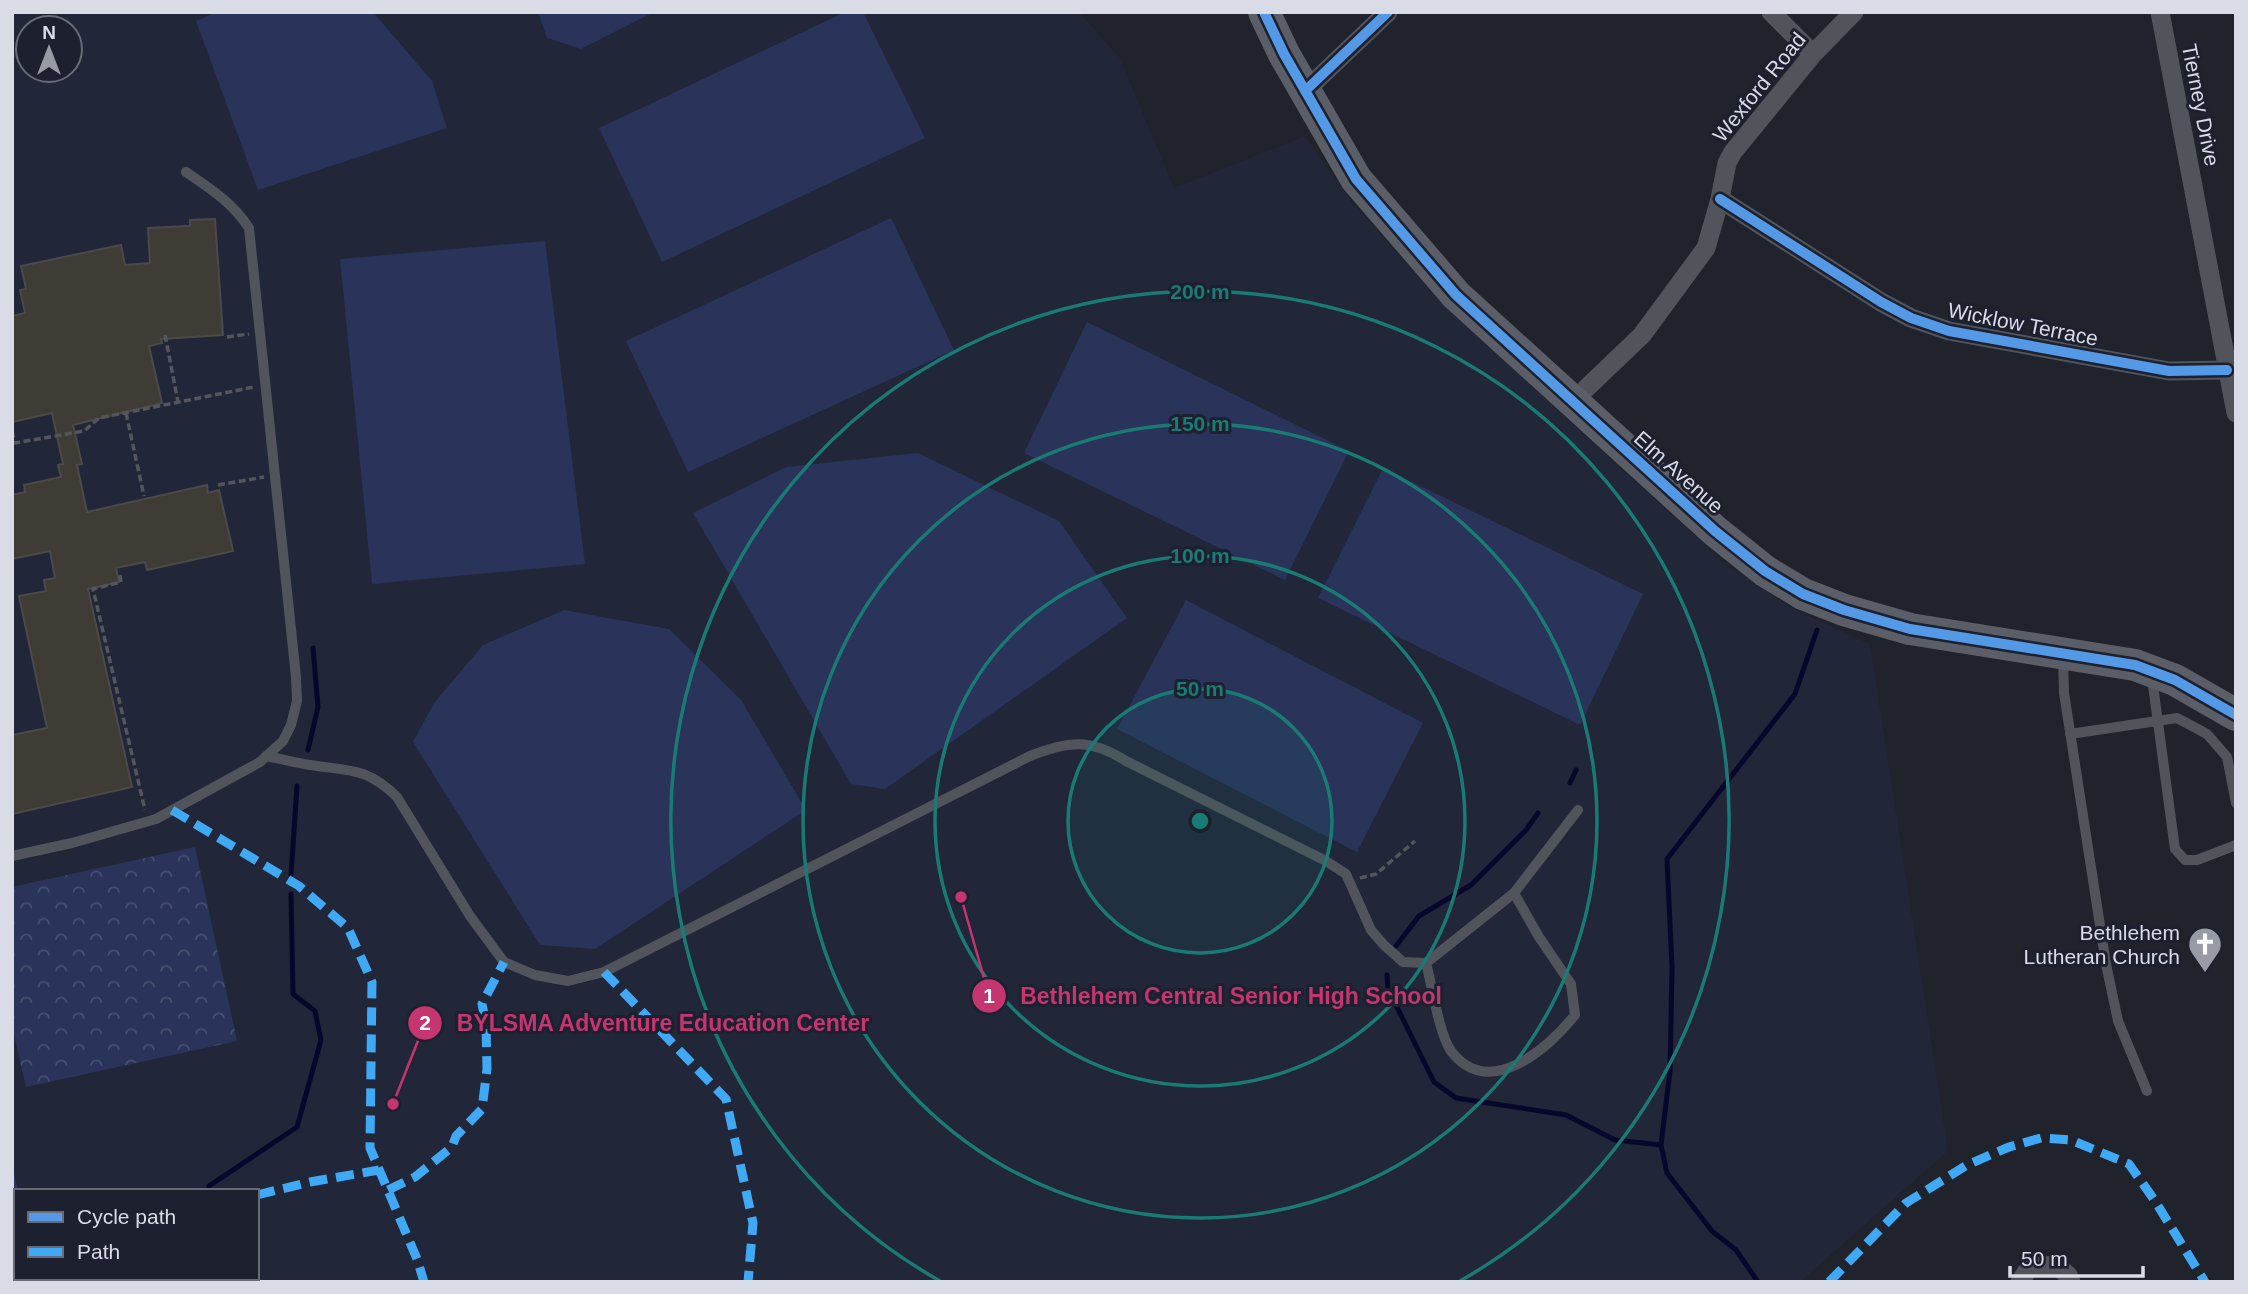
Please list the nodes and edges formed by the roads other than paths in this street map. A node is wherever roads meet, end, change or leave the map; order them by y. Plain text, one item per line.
1 (1265, 12) edge
2 (1388, 12) edge
3 (1770, 12) edge
4 (1854, 12) edge
5 (2160, 12) edge
6 (1813, 54) junction
7 (1305, 92) junction
8 (186, 172) dead end
9 (1720, 198) junction
10 (2227, 370) junction
11 (1573, 401) junction
12 (2236, 414) edge
13 (2063, 652) junction
14 (2150, 671) junction
15 (2236, 715) edge
16 (2157, 720) junction
17 (2070, 734) junction
18 (267, 756) junction
19 (2236, 803) edge
20 (1578, 810) dead end
21 (2236, 845) edge
22 (12, 856) edge
23 (1514, 893) junction
24 (1426, 963) junction
25 (2147, 1091) dead end
26 (2020, 1282) edge
27 (2071, 1282) edge

1 - 7 main road, Elm Avenue
2 - 7 street
3 - 6 street
4 - 6 street, Wexford Road
5 - 10 street, Tierney Drive
6 - 9 street, Wexford Road
7 - 11 main road, Elm Avenue
8 - 18 lane
9 - 10 street, Wicklow Terrace
9 - 11 street, Wexford Road
10 - 12 street, Tierney Drive
11 - 13 main road, Elm Avenue
13 - 14 main road, Elm Avenue
13 - 17 lane
14 - 15 main road, Elm Avenue
14 - 16 lane
16 - 17 lane
16 - 19 lane
16 - 21 lane
17 - 25 lane
18 - 22 lane
18 - 24 lane
20 - 23 lane
23 - 24 lane
23 - 24 lane
26 - 27 street

